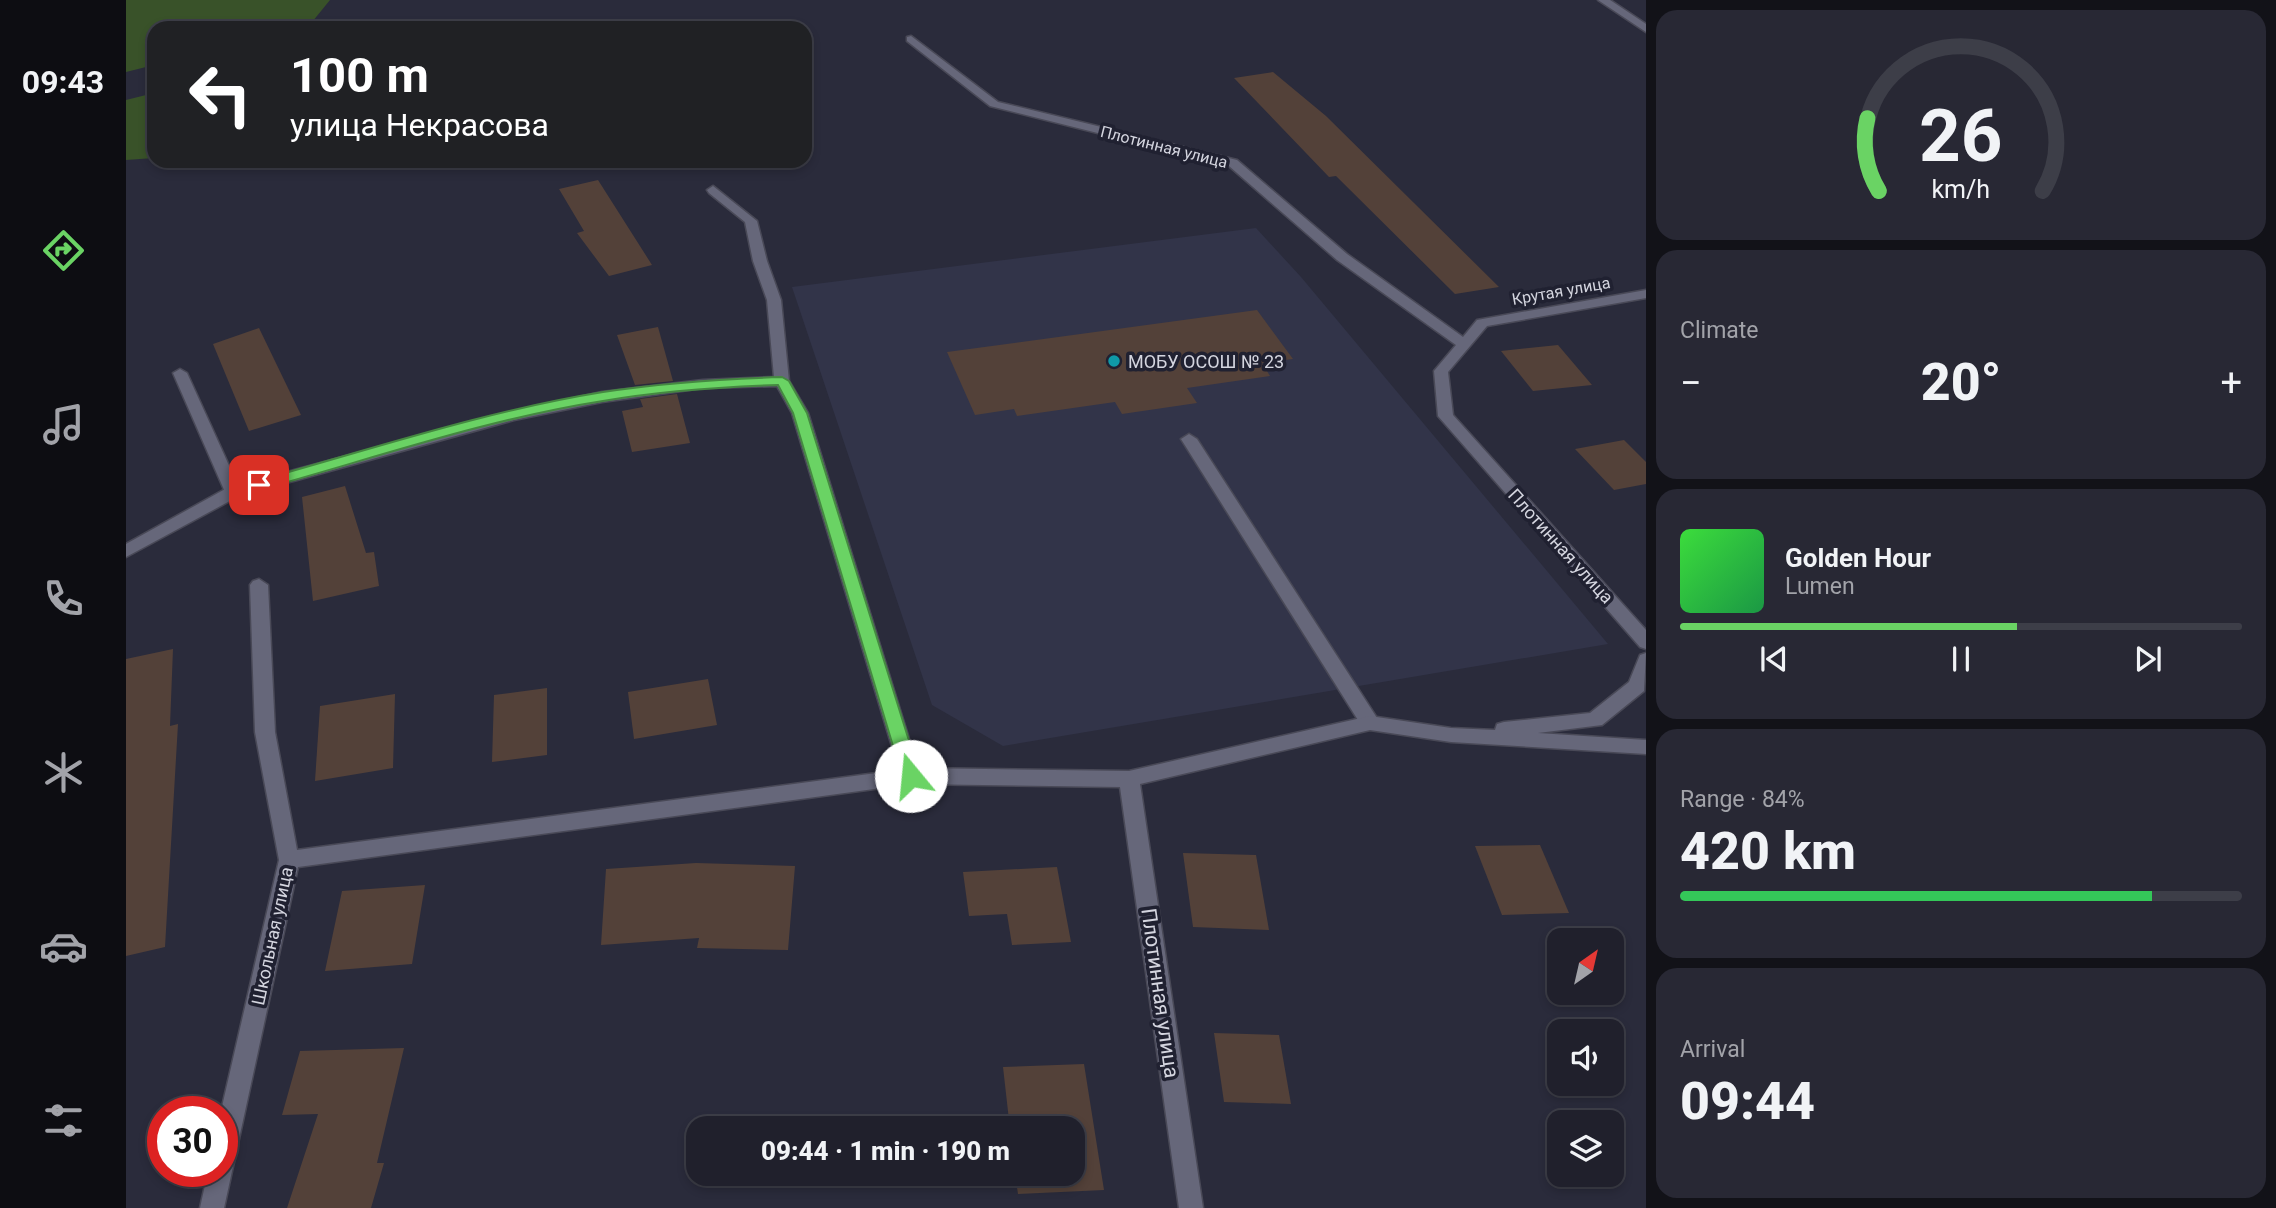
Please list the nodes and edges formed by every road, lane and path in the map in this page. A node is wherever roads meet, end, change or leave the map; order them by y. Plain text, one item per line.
1 (1603, 0) edge
2 (1646, 29) edge
3 (911, 39) dead end
4 (713, 190) dead end
5 (1646, 294) edge
6 (1482, 323) joint
7 (1464, 344) junction
8 (180, 373) dead end
9 (782, 381) junction
10 (1189, 439) dead end
11 (233, 492) junction
12 (126, 551) edge
13 (259, 585) dead end
14 (1646, 642) edge
15 (1646, 660) edge
16 (1370, 723) junction
17 (1451, 735) junction
18 (1646, 747) edge
19 (911, 776) junction
20 (1129, 779) junction
21 (289, 860) junction
22 (236, 1096) edge
23 (217, 1187) edge
24 (212, 1208) edge
25 (1191, 1208) edge

1 - 2 street
3 - 7 street, Плотинная улица
4 - 9 street
5 - 6 street, Крутая улица
6 - 7 street, Плотинная улица
7 - 14 street, Плотинная улица
8 - 11 street
9 - 11 street
9 - 19 street
10 - 16 street
11 - 12 street
13 - 21 street, Школьная улица
15 - 17 street
16 - 17 street
16 - 20 street
17 - 18 street
19 - 20 street
19 - 21 street
20 - 25 street, Плотинная улица
21 - 22 street, Школьная улица
23 - 24 street

